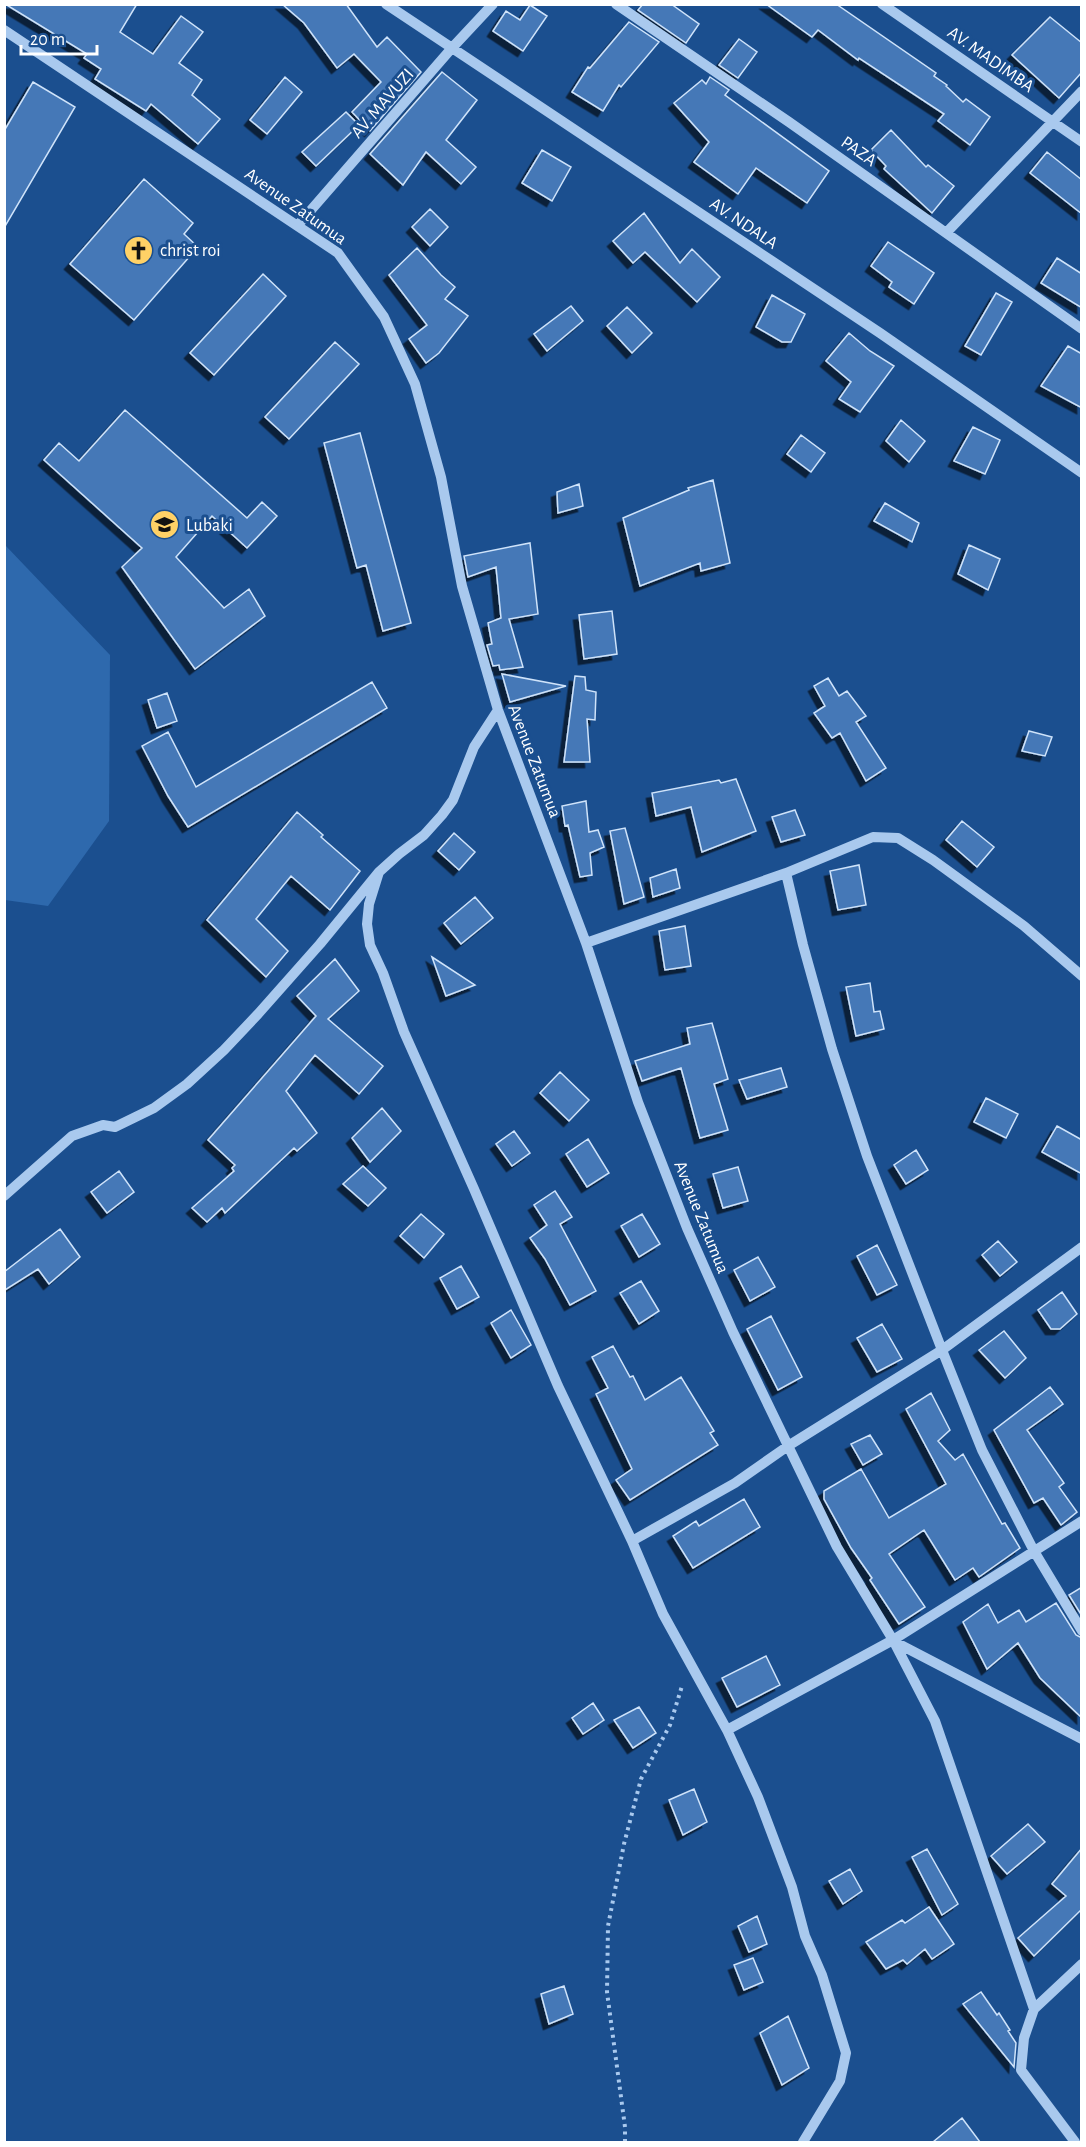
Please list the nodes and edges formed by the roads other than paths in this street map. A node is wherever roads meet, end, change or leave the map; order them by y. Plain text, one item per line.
1 (386, 4) edge
2 (493, 4) edge
3 (616, 4) edge
4 (882, 4) edge
5 (4, 30) edge
6 (452, 49) junction
7 (1082, 92) edge
8 (1053, 122) junction
9 (1082, 142) edge
10 (298, 225) junction
11 (946, 232) junction
12 (1082, 329) edge
13 (1082, 473) edge
14 (498, 710) junction
15 (379, 873) junction
16 (786, 873) junction
17 (586, 943) junction
18 (1082, 976) edge
19 (4, 1196) edge
20 (1082, 1247) edge
21 (942, 1350) junction
22 (788, 1446) junction
23 (1082, 1521) edge
24 (632, 1541) junction
25 (1034, 1551) junction
26 (1082, 1631) edge
27 (893, 1640) junction
28 (727, 1730) junction
29 (1082, 1739) edge
30 (1082, 1964) edge
31 (1034, 2008) junction
32 (803, 2142) edge
33 (1075, 2142) edge

1 - 6 street, AV. NDALA
2 - 6 street, AV. MAVUZI
3 - 11 street, PAZA
4 - 8 street, AV. MADIMBA
5 - 10 street, Avenue Zatumua
6 - 10 street, AV. MAVUZI
6 - 13 street, AV. NDALA
7 - 8 street
8 - 9 street, AV. MADIMBA
8 - 11 street
10 - 14 street, Avenue Zatumua
11 - 12 street, PAZA
14 - 15 street
14 - 17 street, Avenue Zatumua
15 - 19 street
15 - 24 street
16 - 17 street
16 - 18 street
16 - 21 street
17 - 22 street, Avenue Zatumua
20 - 21 street
21 - 22 street
21 - 25 street
22 - 24 street
22 - 27 street, Avenue Zatumua
23 - 25 street
24 - 28 street
25 - 26 street
25 - 27 street
27 - 28 street
27 - 29 street
27 - 31 street, Avenue Zatumua
28 - 32 street
30 - 31 street
31 - 33 street

